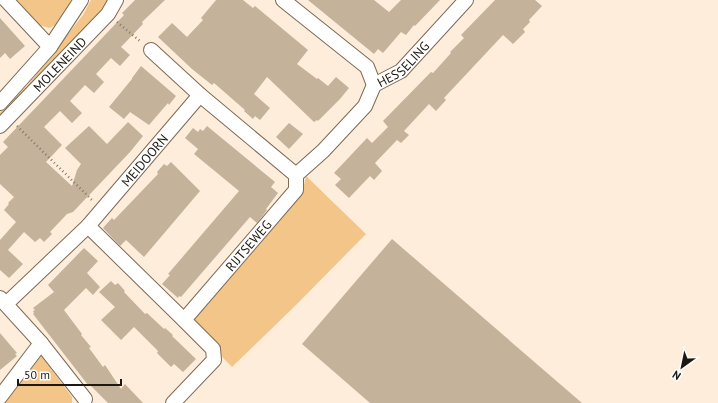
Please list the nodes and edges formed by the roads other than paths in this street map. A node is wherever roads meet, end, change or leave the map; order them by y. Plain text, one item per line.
1 (6, 0) edge
2 (81, 0) edge
3 (116, 0) edge
4 (466, 0) edge
5 (285, 1) edge
6 (50, 47) junction
7 (151, 50) road end
8 (374, 85) junction
9 (200, 95) junction
10 (0, 103) edge
11 (4, 121) edge
12 (296, 175) junction
13 (88, 226) junction
14 (3, 300) edge
15 (184, 320) junction
16 (40, 343) junction
17 (0, 397) edge
18 (85, 402) edge
19 (173, 403) edge

1 - 6 street
2 - 6 street, MOLENEIND
3 - 11 street, MOLENEIND
4 - 8 street, HESSELING
5 - 8 street, HESSELING
6 - 10 street, MOLENEIND
7 - 9 street
8 - 12 street
9 - 12 street
9 - 13 street, MEIDOORN
12 - 15 street, RIJTSEWEG
13 - 14 street, MEIDOORN
13 - 15 street
14 - 16 street
15 - 19 street
16 - 17 street
16 - 18 street

